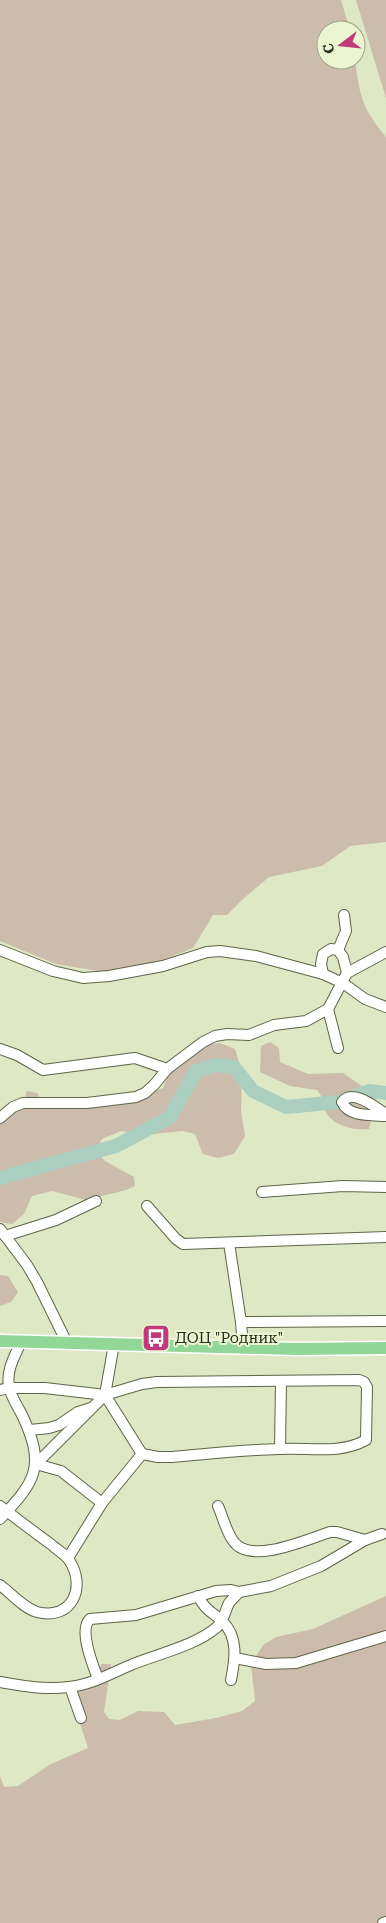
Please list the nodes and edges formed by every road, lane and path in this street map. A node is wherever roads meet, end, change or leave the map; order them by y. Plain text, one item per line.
1 (344, 915) dead end
2 (0, 950) edge
3 (338, 950) junction
4 (386, 952) edge
5 (323, 974) junction
6 (345, 978) junction
7 (386, 1007) edge
8 (328, 1009) junction
9 (338, 1048) dead end
10 (0, 1049) edge
11 (151, 1063) junction
12 (167, 1069) junction
13 (154, 1085) junction
14 (0, 1118) edge
15 (386, 1187) edge
16 (262, 1192) dead end
17 (96, 1201) dead end
18 (147, 1206) dead end
19 (3, 1233) edge
20 (386, 1237) edge
21 (229, 1243) junction
22 (386, 1321) edge
23 (241, 1322) junction
24 (0, 1341) edge
25 (21, 1342) junction
26 (66, 1343) junction
27 (114, 1344) junction
28 (243, 1348) junction
29 (386, 1348) edge
30 (281, 1381) junction
31 (4, 1389) edge
32 (104, 1395) junction
33 (92, 1408) junction
34 (30, 1430) junction
35 (280, 1448) junction
36 (142, 1454) junction
37 (36, 1464) junction
38 (102, 1503) junction
39 (218, 1506) dead end
40 (2, 1512) edge
41 (385, 1534) edge
42 (365, 1540) junction
43 (68, 1558) junction
44 (0, 1585) edge
45 (239, 1592) junction
46 (198, 1596) junction
47 (222, 1621) junction
48 (386, 1636) edge
49 (235, 1658) junction
50 (98, 1679) junction
51 (231, 1680) dead end
52 (0, 1682) edge
53 (70, 1687) junction
54 (81, 1718) dead end

1 - 3 street
2 - 5 street
3 - 5 street
3 - 6 street
4 - 6 street
5 - 6 street
6 - 7 street
6 - 8 street
8 - 9 street
8 - 12 street
10 - 11 street
11 - 12 street
11 - 13 street
12 - 13 street
13 - 14 street
15 - 16 street
17 - 19 street
18 - 21 street
19 - 26 street
20 - 21 street
21 - 23 street
22 - 23 street
23 - 28 street
24 - 25 main road
25 - 26 main road
25 - 31 street
26 - 27 main road
27 - 28 main road
27 - 32 street
28 - 29 main road
30 - 32 street
30 - 35 street
30 - 35 street
31 - 32 street
31 - 34 street
32 - 33 street
32 - 36 street
33 - 34 street
33 - 37 street
34 - 37 street
35 - 36 street
36 - 38 street
37 - 38 street
37 - 40 street
38 - 43 street
39 - 42 street
40 - 43 street
41 - 42 street
42 - 45 street
43 - 44 street
45 - 46 street
45 - 47 street
46 - 47 street
46 - 50 street
47 - 49 street
47 - 50 street
48 - 49 street
49 - 51 street
50 - 53 street
52 - 53 street
53 - 54 street

